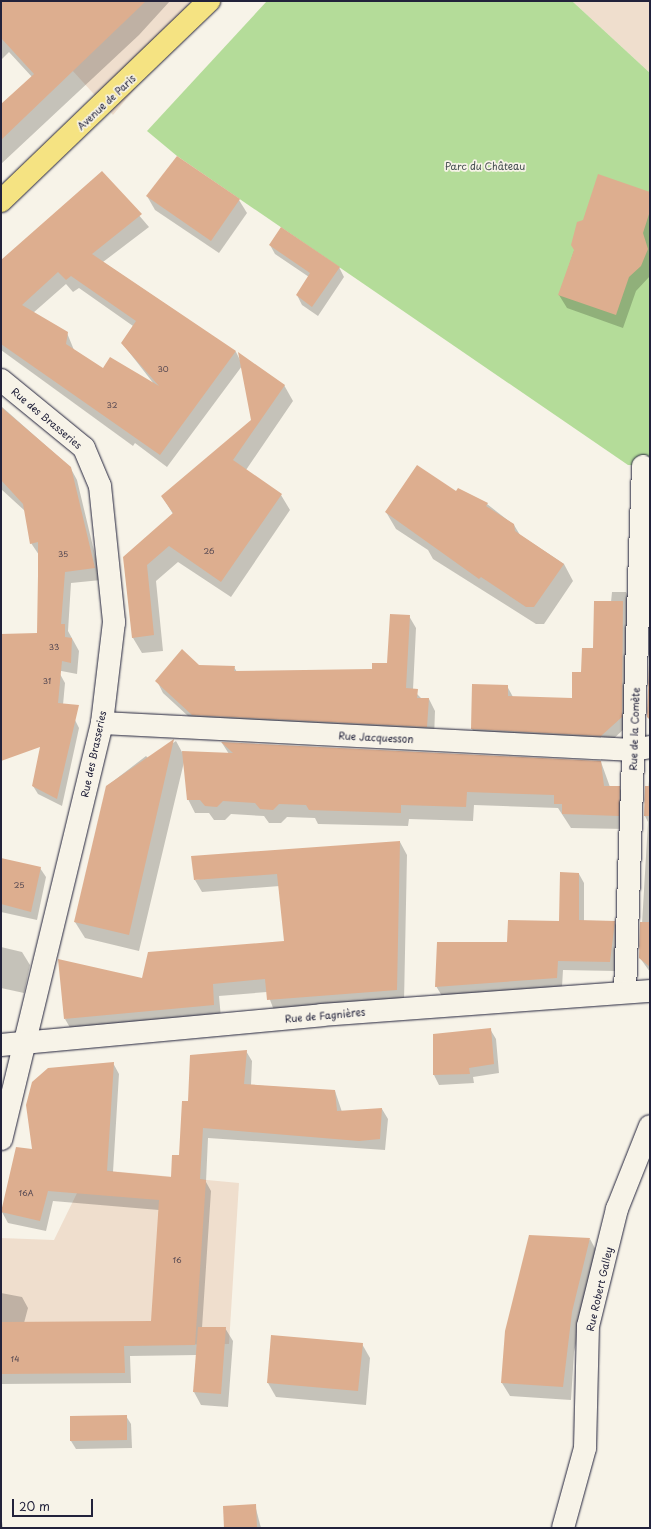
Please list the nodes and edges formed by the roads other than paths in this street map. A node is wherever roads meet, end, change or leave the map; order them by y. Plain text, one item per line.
1 (209, 1) edge
2 (1, 201) edge
3 (1, 380) edge
4 (643, 466) dead end
5 (102, 723) junction
6 (641, 749) edge
7 (650, 991) edge
8 (625, 992) junction
9 (1, 1045) edge
10 (24, 1045) junction
11 (650, 1126) edge
12 (1, 1139) edge
13 (563, 1528) edge

1 - 2 main road, Avenue de Paris
3 - 5 street, Rue des Brasseries
4 - 6 street, Rue de la Comète
5 - 6 street, Rue Jacquesson
5 - 10 street, Rue des Brasseries
6 - 8 street, Rue de la Comète
7 - 8 street, Rue de Fagnières
8 - 10 street, Rue de Fagnières
9 - 10 street, Rue de Fagnières
10 - 12 street, Rue des Brasseries
11 - 13 street, Rue Robert Galley

